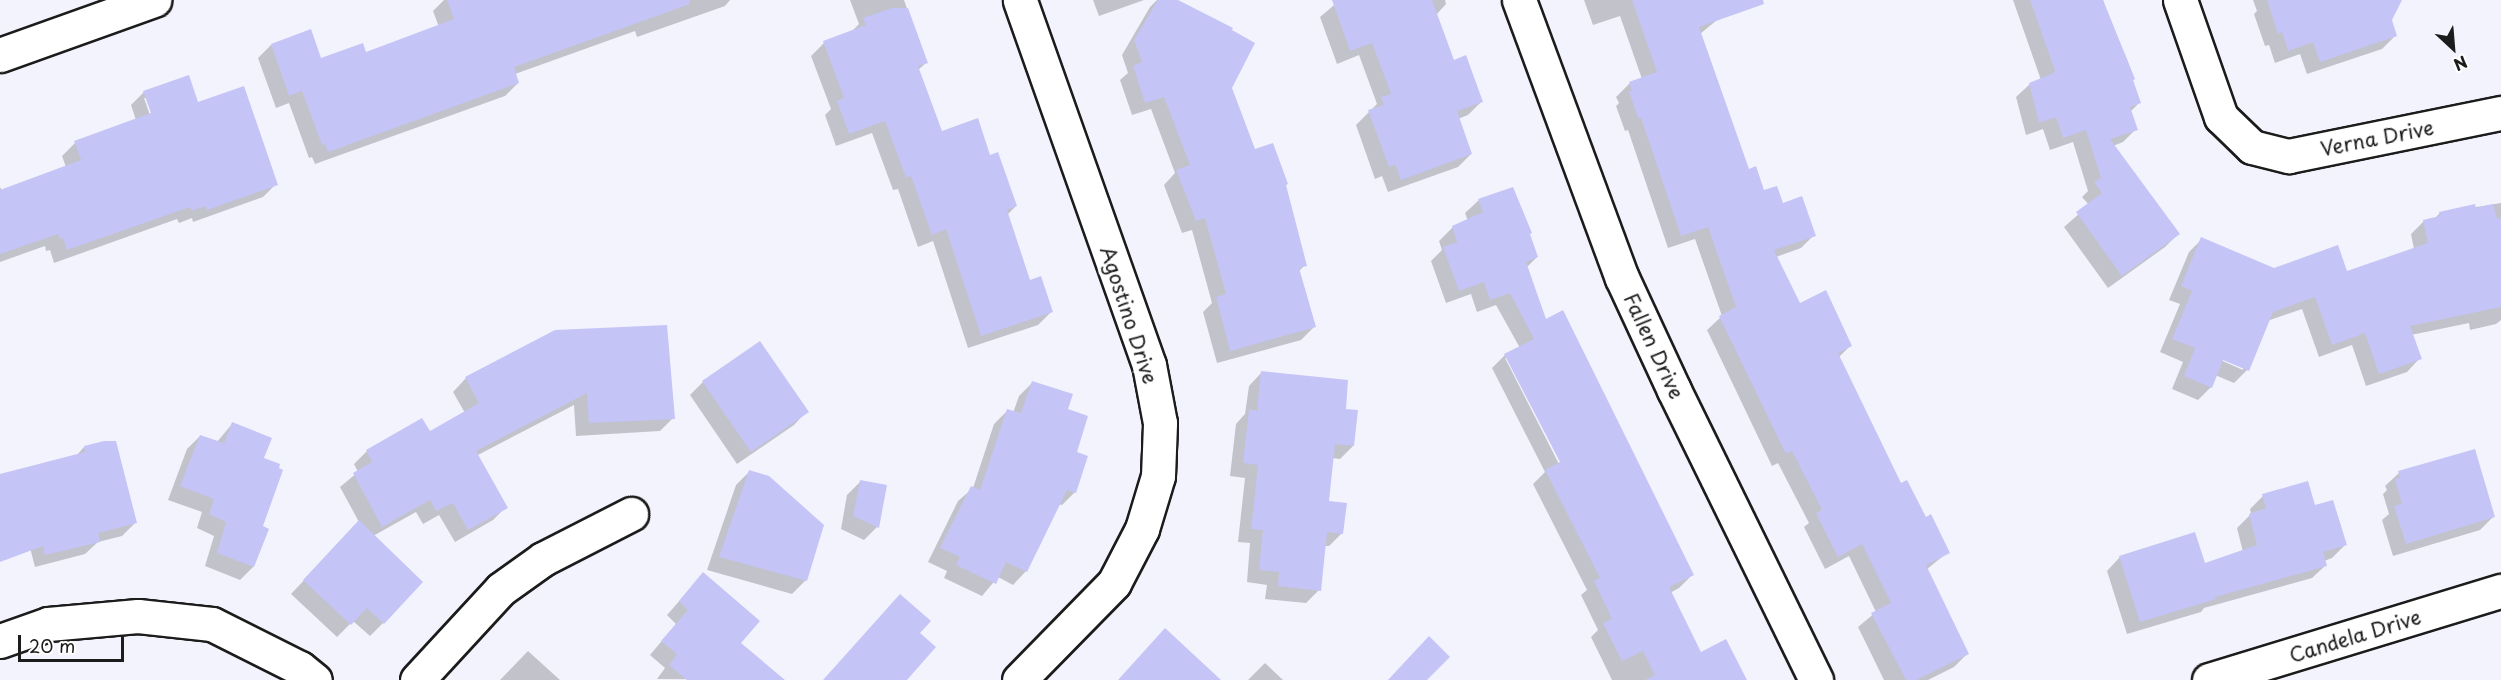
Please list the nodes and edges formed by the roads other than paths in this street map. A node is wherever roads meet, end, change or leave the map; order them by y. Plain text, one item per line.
1 (154, 0) edge
2 (1020, 0) edge
3 (1519, 0) edge
4 (2180, 0) edge
5 (0, 55) edge
6 (2501, 113) edge
7 (631, 514) dead end
8 (2501, 591) edge
9 (0, 641) edge
10 (1028, 677) edge
11 (315, 680) edge
12 (417, 680) edge
13 (1816, 680) edge
14 (2209, 680) edge

1 - 5 street
2 - 10 street, Agostino Drive
3 - 13 street, Fallen Drive
4 - 6 street, Verna Drive
7 - 12 street
8 - 14 street, Candela Drive
9 - 11 street

